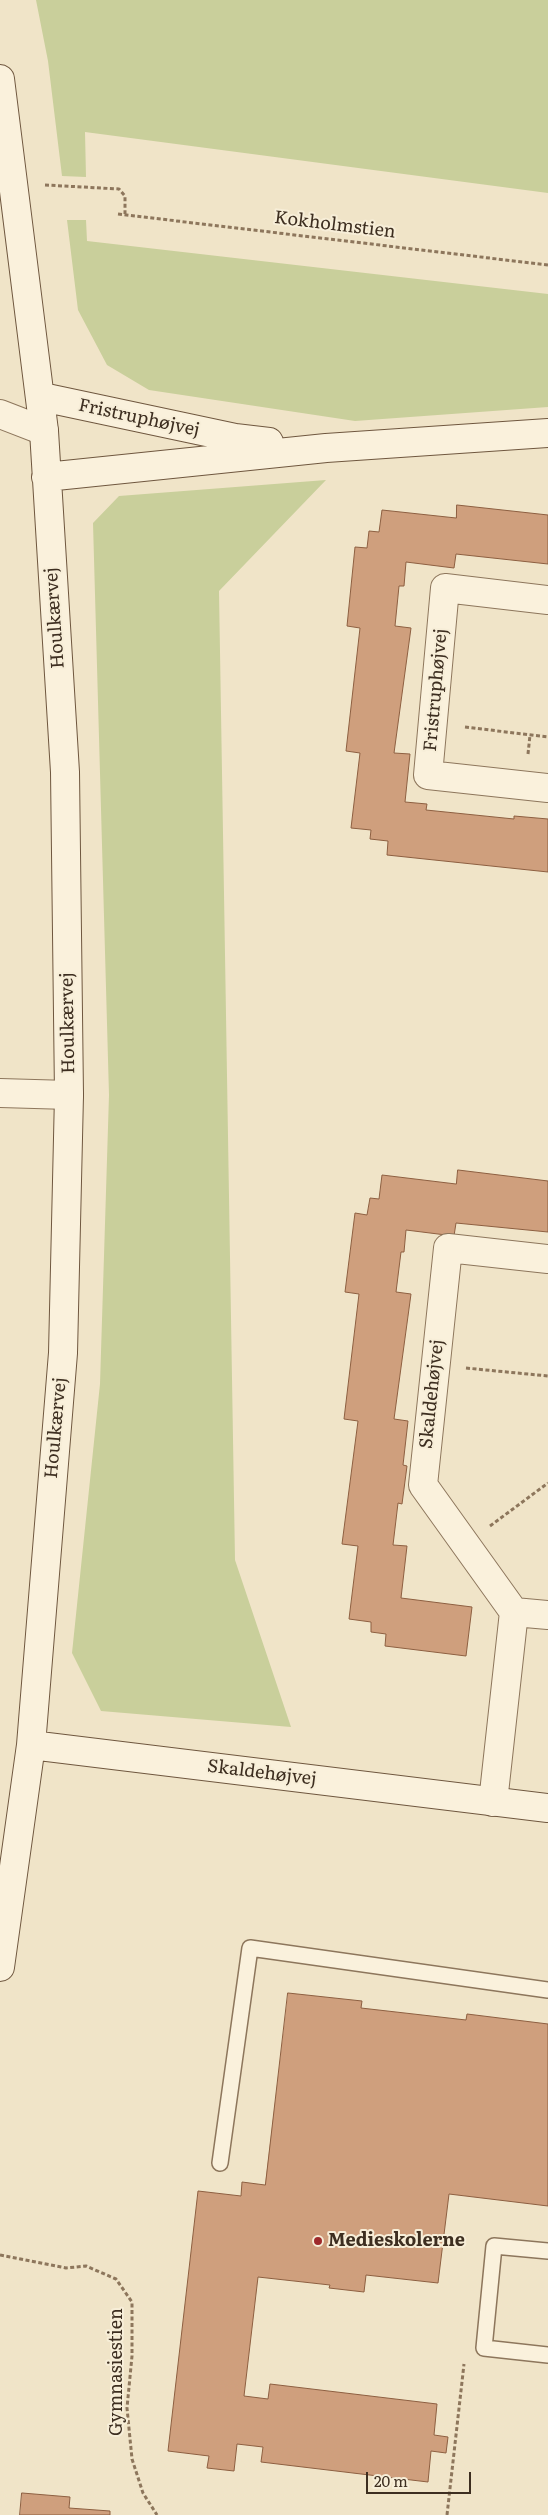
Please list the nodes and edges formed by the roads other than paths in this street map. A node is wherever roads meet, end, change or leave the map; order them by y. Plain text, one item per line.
1 (0, 79) edge
2 (42, 397) junction
3 (0, 414) edge
4 (44, 431) junction
5 (548, 433) edge
6 (326, 448) junction
7 (46, 477) junction
8 (548, 600) edge
9 (548, 788) edge
10 (0, 1093) edge
11 (69, 1095) junction
12 (548, 1259) edge
13 (514, 1612) junction
14 (548, 1615) edge
15 (30, 1744) junction
16 (493, 1802) junction
17 (548, 1808) edge
18 (0, 1968) edge
19 (548, 1990) edge
20 (220, 2163) dead end
21 (548, 2251) edge
22 (548, 2355) edge

1 - 2 street, Houlkærvej
2 - 4 street, Houlkærvej
2 - 6 street, Fristruphøjvej
3 - 4 street
4 - 7 street, Houlkærvej
5 - 6 street, Fristruphøjvej
6 - 7 street, Fristruphøjvej
7 - 11 street, Houlkærvej
8 - 9 street, Fristruphøjvej
10 - 11 street
11 - 15 street, Houlkærvej
12 - 13 street, Skaldehøjvej
13 - 14 street
13 - 16 street
15 - 16 street, Skaldehøjvej
15 - 18 street, Houlkærvej
16 - 17 street, Skaldehøjvej
19 - 20 lane
21 - 22 lane

